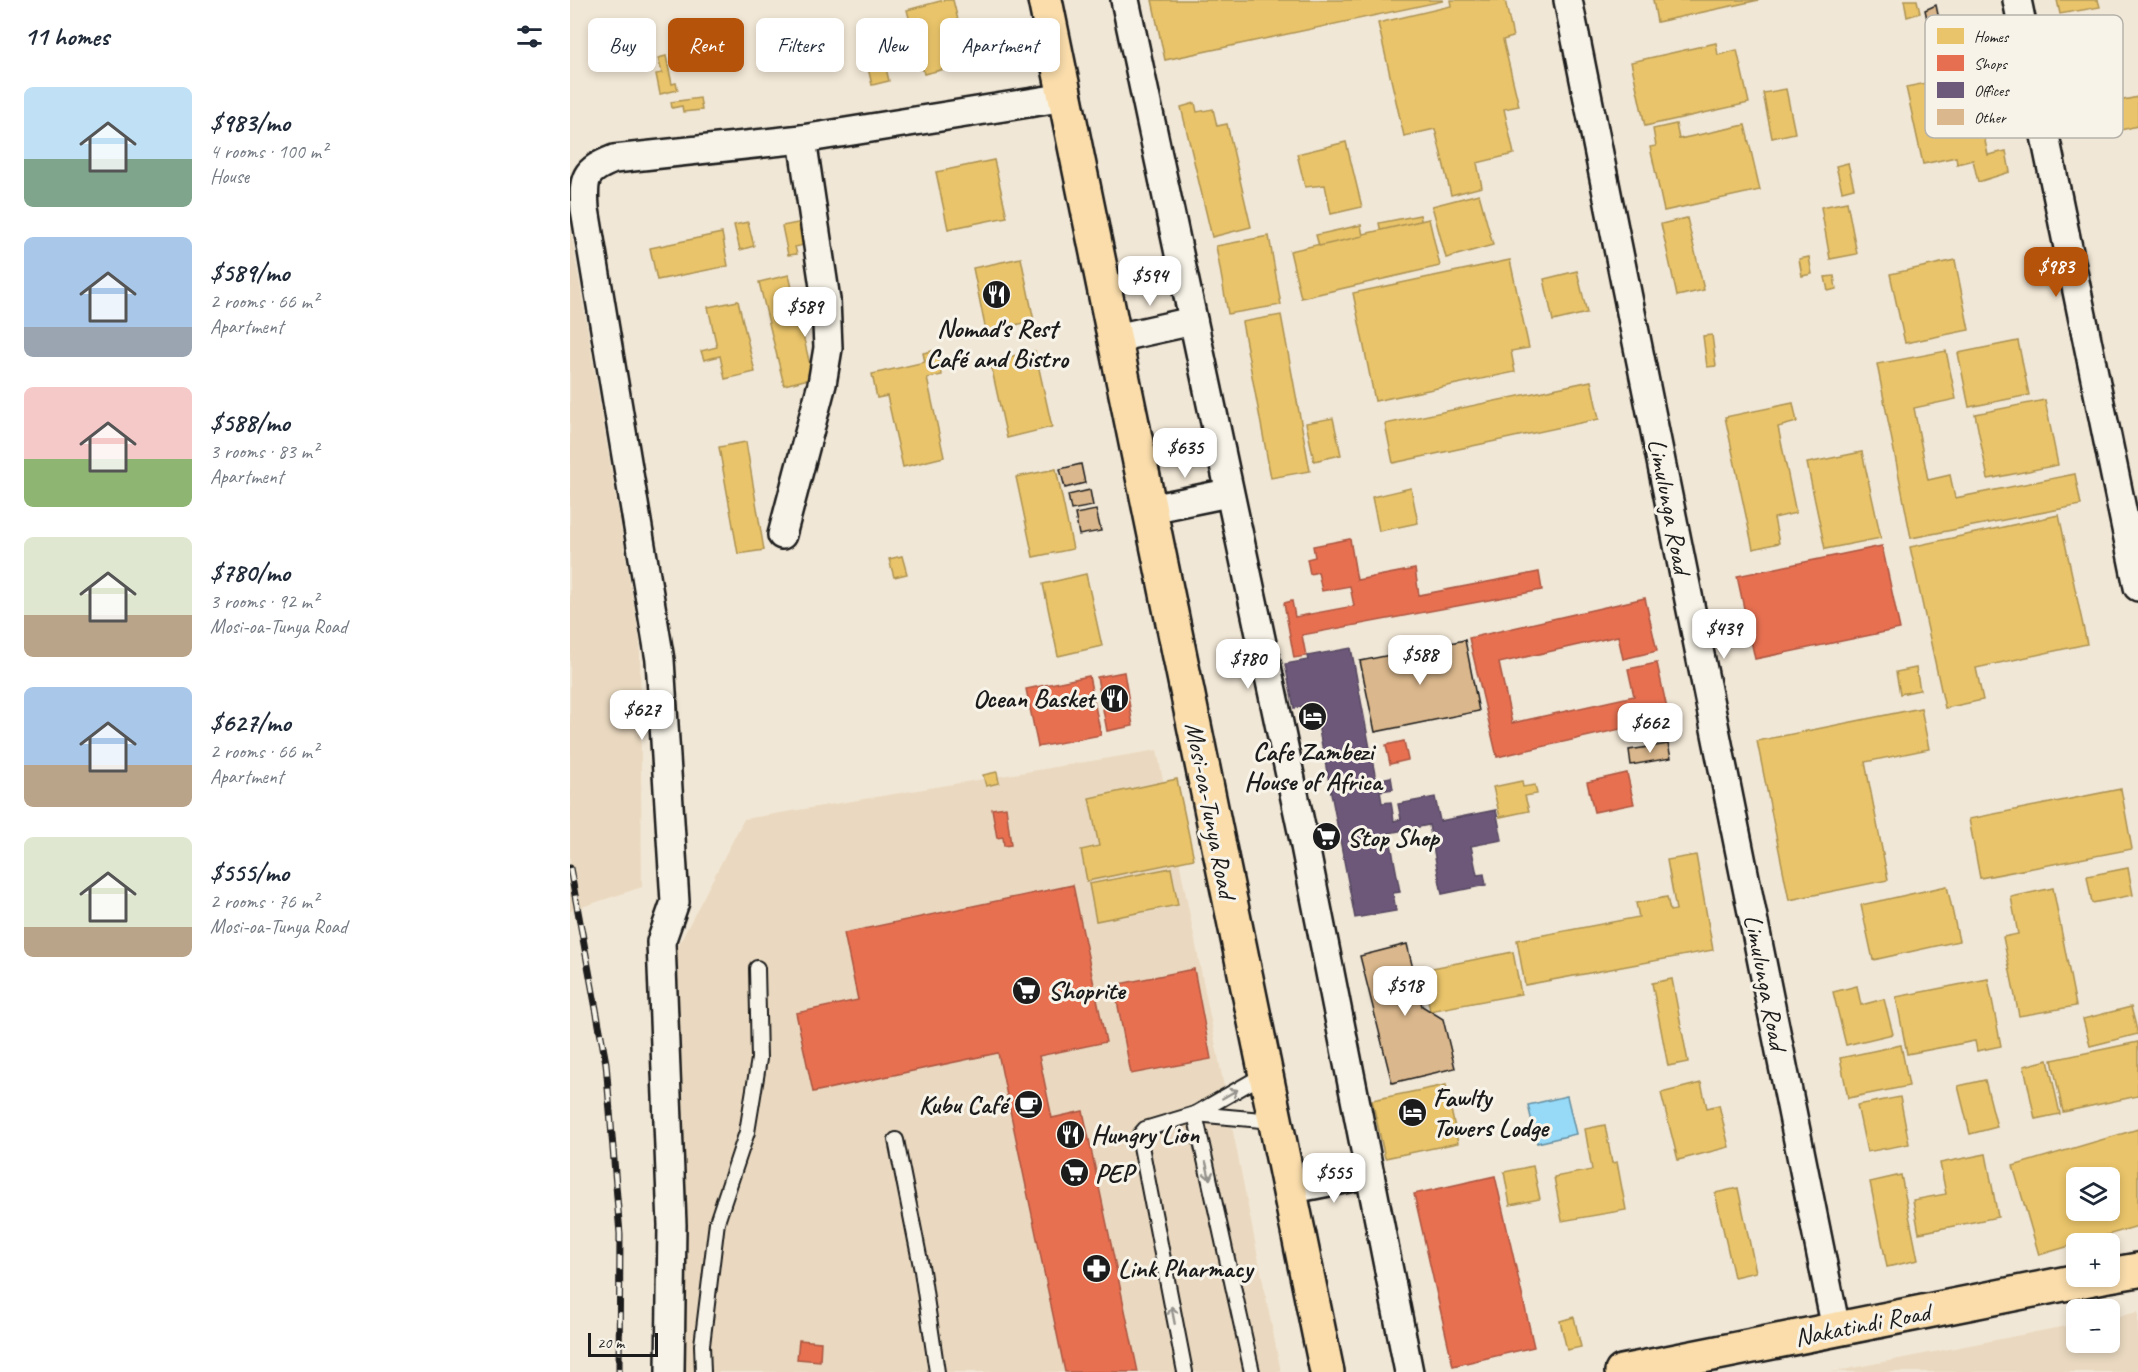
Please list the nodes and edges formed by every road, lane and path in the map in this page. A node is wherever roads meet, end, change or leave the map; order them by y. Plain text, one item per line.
1 (1045, 0) edge
2 (1125, 0) edge
3 (1568, 0) edge
4 (2017, 0) edge
5 (2020, 15) edge
6 (1066, 97) junction
7 (2045, 138) edge
8 (802, 139) junction
9 (1193, 321) junction
10 (1116, 338) junction
11 (1228, 493) junction
12 (1150, 509) junction
13 (782, 535) dead end
14 (2138, 586) edge
15 (758, 968) dead end
16 (1265, 1074) junction
17 (1195, 1114) junction
18 (1274, 1121) junction
19 (896, 1140) dead end
20 (1371, 1174) junction
21 (1288, 1190) junction
22 (2138, 1270) edge
23 (2120, 1273) edge
24 (2066, 1283) edge
25 (1836, 1329) junction
26 (670, 1372) edge
27 (703, 1372) edge
28 (937, 1372) edge
29 (1185, 1372) edge
30 (1252, 1372) edge
31 (1327, 1372) edge
32 (1409, 1372) edge
33 (1622, 1372) edge

1 - 6 highway, Mosi-oa-Tunya Road
2 - 9 street
3 - 25 street, Limulunga Road
4 - 5 street
6 - 8 street
6 - 10 highway, Mosi-oa-Tunya Road
7 - 14 street
8 - 13 street
8 - 26 street
9 - 10 street
9 - 11 street
10 - 12 highway, Mosi-oa-Tunya Road
11 - 12 street
11 - 20 street
12 - 16 highway, Mosi-oa-Tunya Road
15 - 27 lane
17 -> 16 lane
16 - 18 highway, Mosi-oa-Tunya Road
17 - 18 lane
29 -> 17 lane
17 -> 30 lane
18 - 21 highway, Mosi-oa-Tunya Road
19 - 28 lane
20 - 21 street
20 - 32 street
21 - 31 highway, Mosi-oa-Tunya Road
22 - 23 highway
24 - 25 highway, Nakatindi Road
25 - 33 highway, Nakatindi Road

